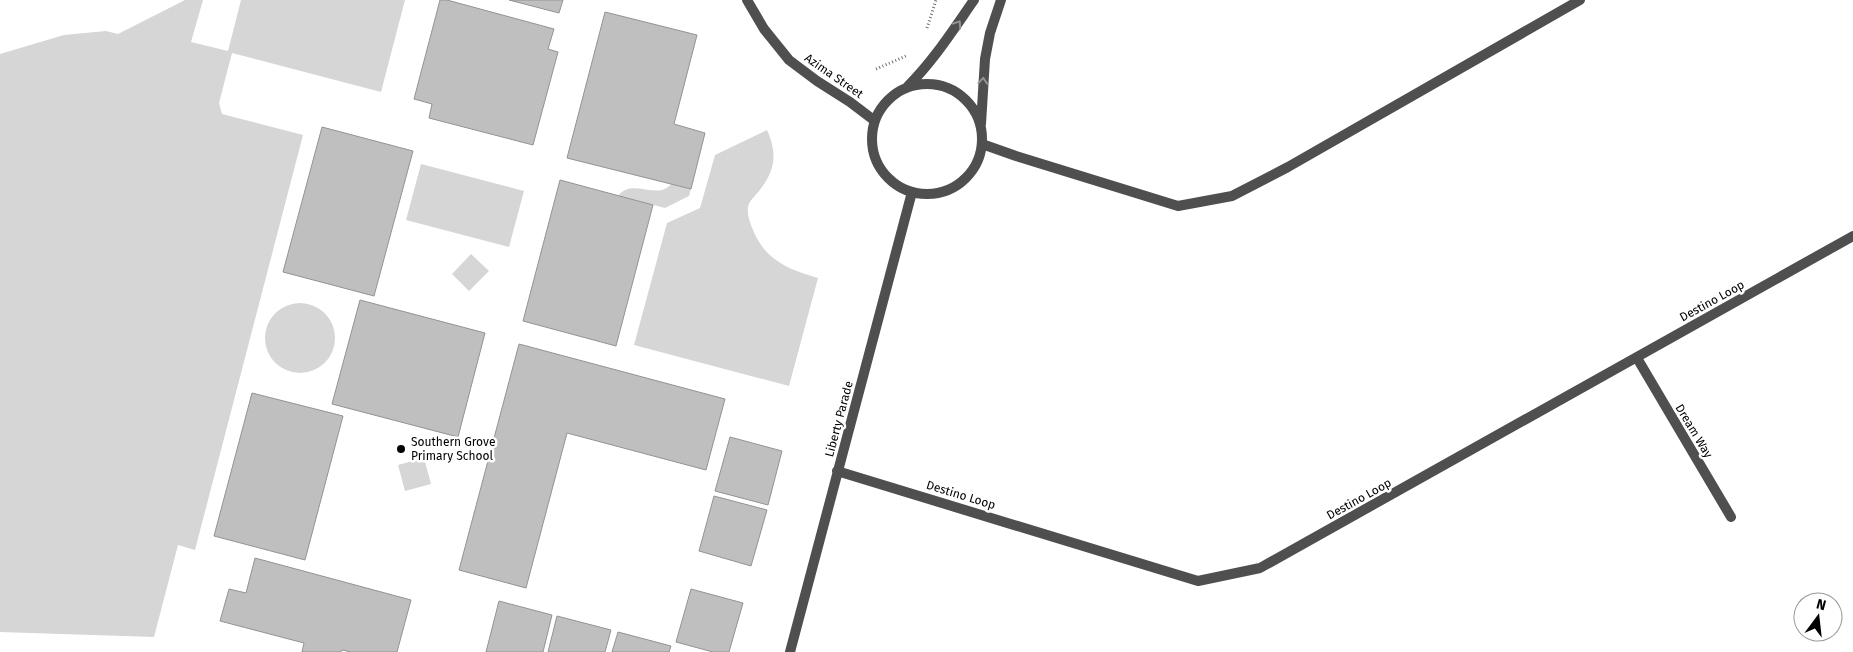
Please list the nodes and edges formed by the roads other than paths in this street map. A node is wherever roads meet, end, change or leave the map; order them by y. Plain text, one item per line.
1 (747, 0) edge
2 (974, 0) edge
3 (1001, 0) edge
4 (1580, 0) edge
5 (905, 88) junction
6 (875, 121) junction
7 (981, 130) junction
8 (982, 144) junction
9 (912, 192) junction
10 (1853, 236) edge
11 (1636, 358) junction
12 (837, 471) junction
13 (1730, 517) dead end
14 (790, 652) edge

1 - 6 street, Azima Street
5 -> 2 street
7 -> 3 street
4 - 8 street
5 - 6 street
5 - 7 street
6 - 9 street
7 - 8 street
8 - 9 street
9 - 12 street, Liberty Parade
10 - 11 street, Destino Loop
11 - 12 street, Destino Loop
11 - 13 street, Dream Way
12 - 14 street, Liberty Parade

